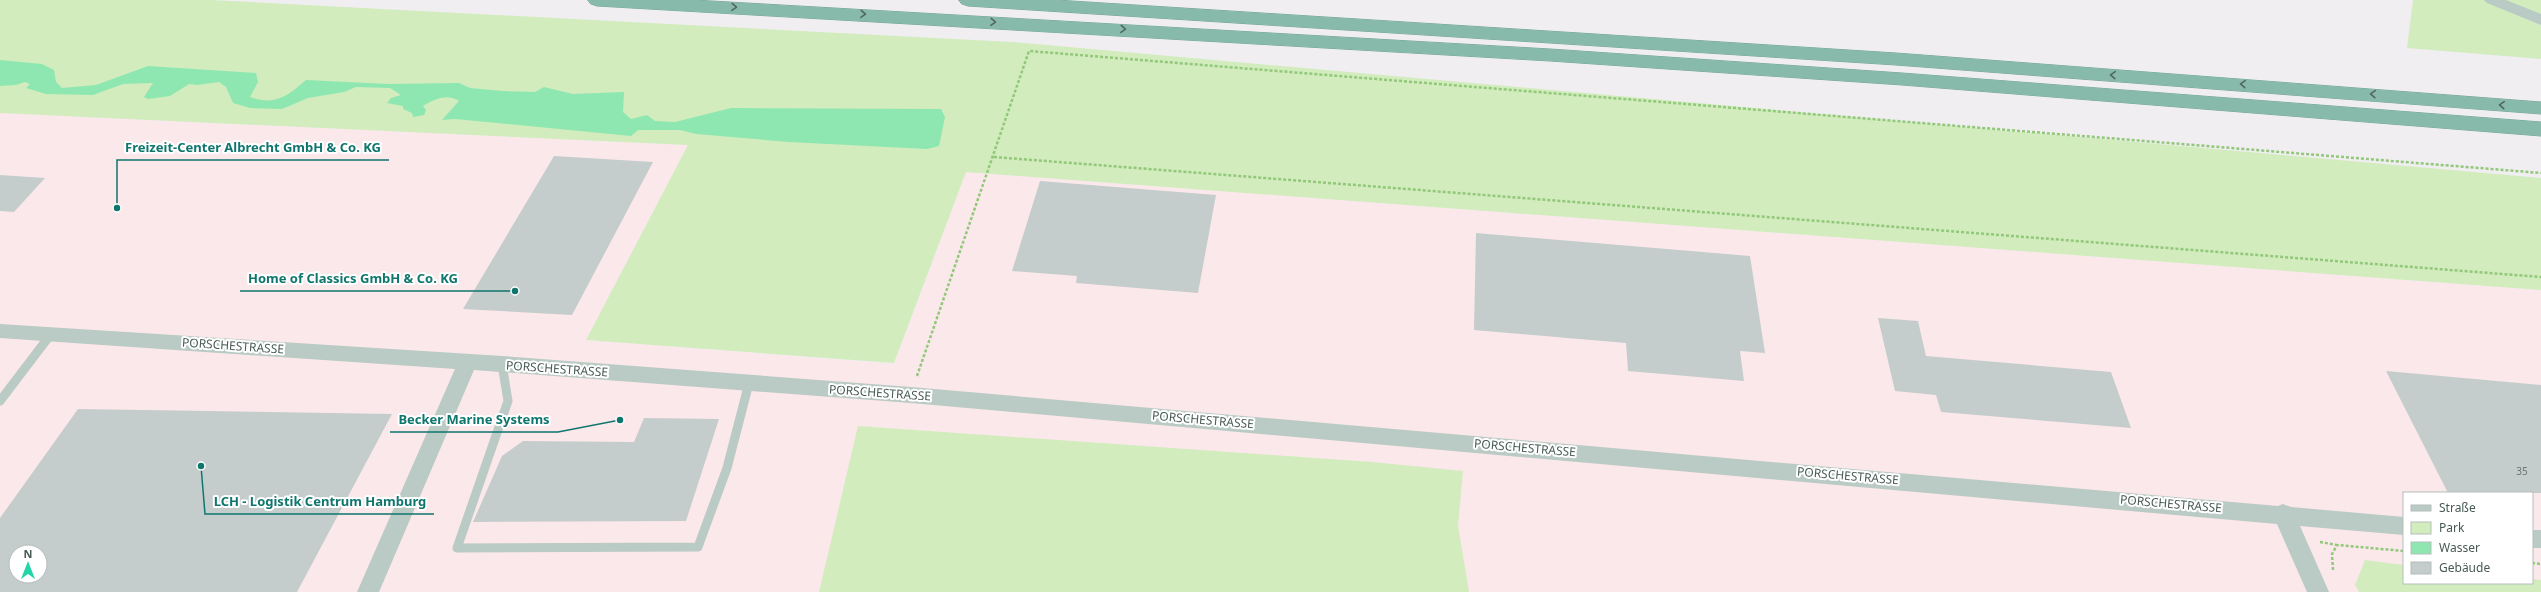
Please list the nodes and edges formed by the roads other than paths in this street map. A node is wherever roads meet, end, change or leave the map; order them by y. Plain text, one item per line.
1 (597, 0) edge
2 (968, 0) edge
3 (2492, 0) edge
4 (2541, 20) edge
5 (2541, 108) edge
6 (2541, 129) edge
7 (0, 331) edge
8 (51, 334) junction
9 (468, 362) junction
10 (502, 364) junction
11 (749, 383) junction
12 (0, 401) edge
13 (2283, 513) junction
14 (2403, 526) edge
15 (368, 592) edge
16 (2318, 592) edge

1 -> 6 highway
5 -> 2 highway
3 - 4 street
7 - 8 street, PORSCHESTRASSE
8 - 9 street, PORSCHESTRASSE
8 - 12 lane
9 - 10 street, PORSCHESTRASSE
9 - 15 street
10 - 11 street, PORSCHESTRASSE
10 - 11 lane
11 - 13 street, PORSCHESTRASSE
13 - 14 street, PORSCHESTRASSE
13 - 16 street

